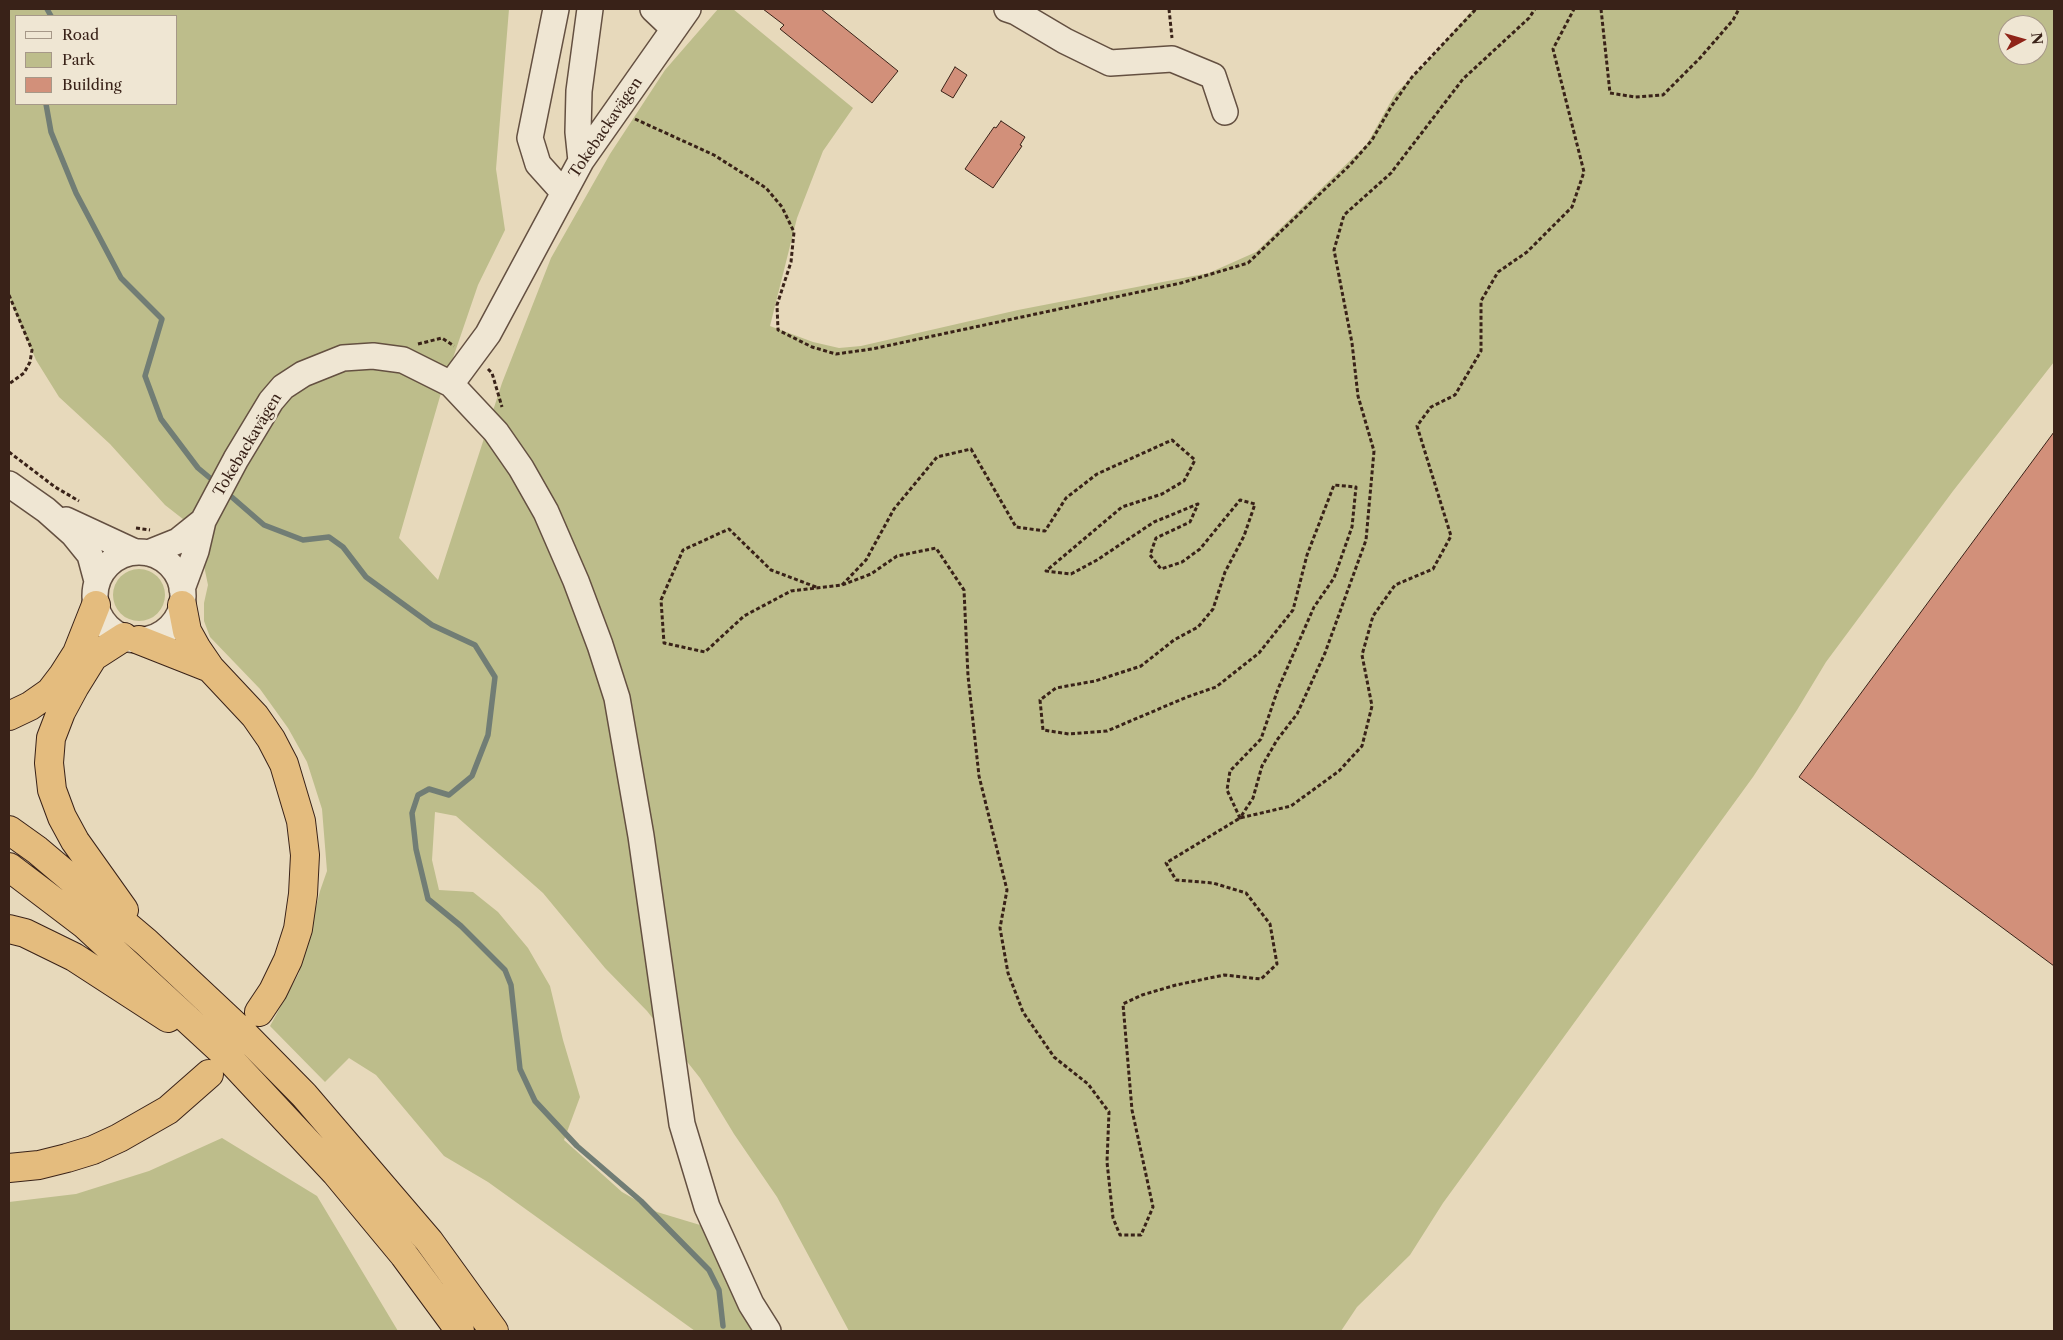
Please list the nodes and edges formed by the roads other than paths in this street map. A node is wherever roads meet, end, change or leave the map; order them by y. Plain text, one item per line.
1 (556, 9) edge
2 (590, 9) edge
3 (653, 9) edge
4 (1006, 9) edge
5 (681, 18) edge
6 (1225, 112) dead end
7 (581, 161) junction
8 (564, 193) junction
9 (451, 384) junction
10 (9, 484) edge
11 (46, 510) junction
12 (203, 521) junction
13 (145, 545) junction
14 (96, 593) junction
15 (182, 597) junction
16 (132, 638) junction
17 (210, 668) junction
18 (9, 716) edge
19 (9, 830) edge
20 (9, 866) edge
21 (9, 929) edge
22 (146, 942) junction
23 (259, 1012) dead end
24 (217, 1064) junction
25 (9, 1168) edge
26 (460, 1331) edge
27 (494, 1331) edge
28 (768, 1331) edge

1 - 8 street
2 - 7 street
3 - 5 street
4 - 6 street
5 - 7 street, Tokebackavägen
7 - 8 street, Tokebackavägen
8 - 9 street, Tokebackavägen
9 - 12 street, Tokebackavägen
9 - 28 street
10 - 11 street
11 - 13 street
11 - 14 street
12 - 13 street
12 - 15 street, Tokebackavägen
13 - 14 street
13 - 15 street
14 - 16 street
14 - 18 highway
15 - 16 street
15 - 17 highway
16 - 17 highway
16 - 22 highway
17 - 23 highway
19 - 22 highway
20 - 24 highway
21 - 24 highway
22 - 27 highway
24 - 25 highway
24 - 26 highway

